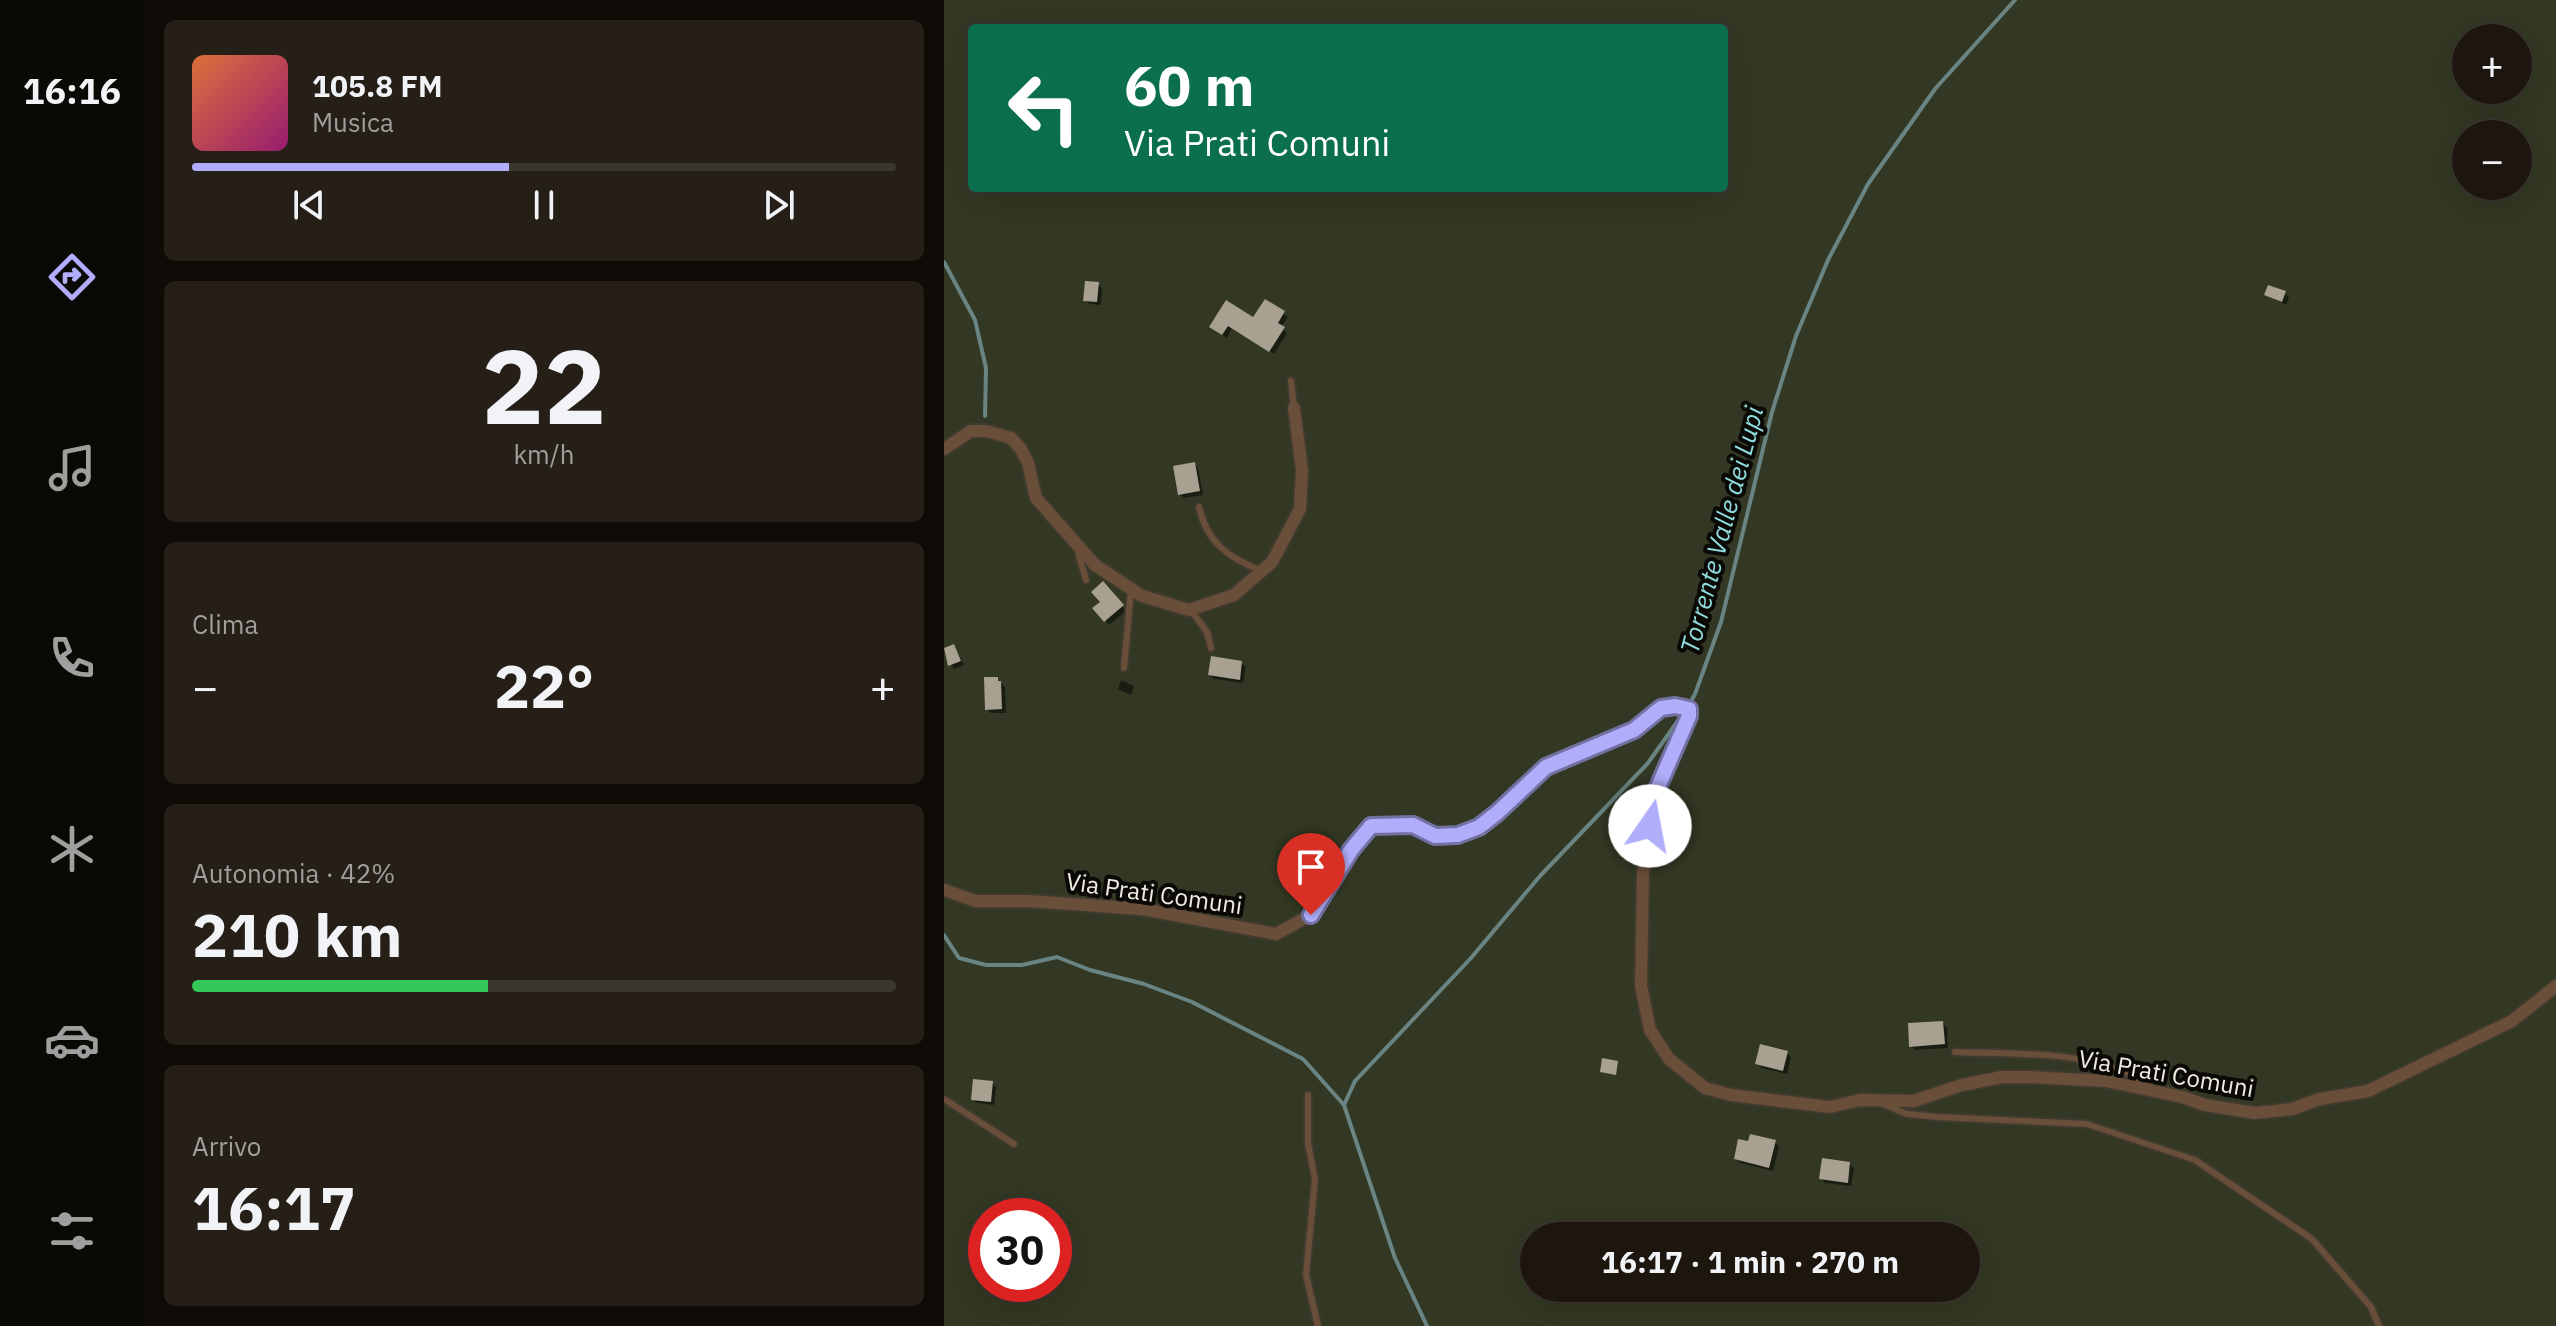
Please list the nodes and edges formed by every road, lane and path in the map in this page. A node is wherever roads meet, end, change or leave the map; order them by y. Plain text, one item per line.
1 (1291, 381) dead end
2 (1294, 408) joint
3 (944, 449) edge
4 (1199, 507) dead end
5 (1077, 545) junction
6 (1262, 571) junction
7 (1086, 580) dead end
8 (1131, 589) junction
9 (1190, 609) junction
10 (1211, 648) dead end
11 (1124, 668) dead end
12 (944, 890) edge
13 (2556, 986) edge
14 (1955, 1052) dead end
15 (2161, 1092) junction
16 (1308, 1095) dead end
17 (944, 1099) edge
18 (1879, 1103) junction
19 (1014, 1144) dead end
20 (1318, 1326) edge
21 (2379, 1326) edge

1 - 2 lane
2 - 6 street
3 - 5 street
4 - 6 lane
5 - 7 lane
5 - 8 street
6 - 9 street
8 - 9 street
8 - 11 lane
9 - 10 lane
12 - 18 street, Via Prati Comuni
13 - 15 street, Via Prati Comuni
14 - 15 lane
15 - 18 street, Via Prati Comuni
16 - 20 lane
17 - 19 lane
18 - 21 lane

